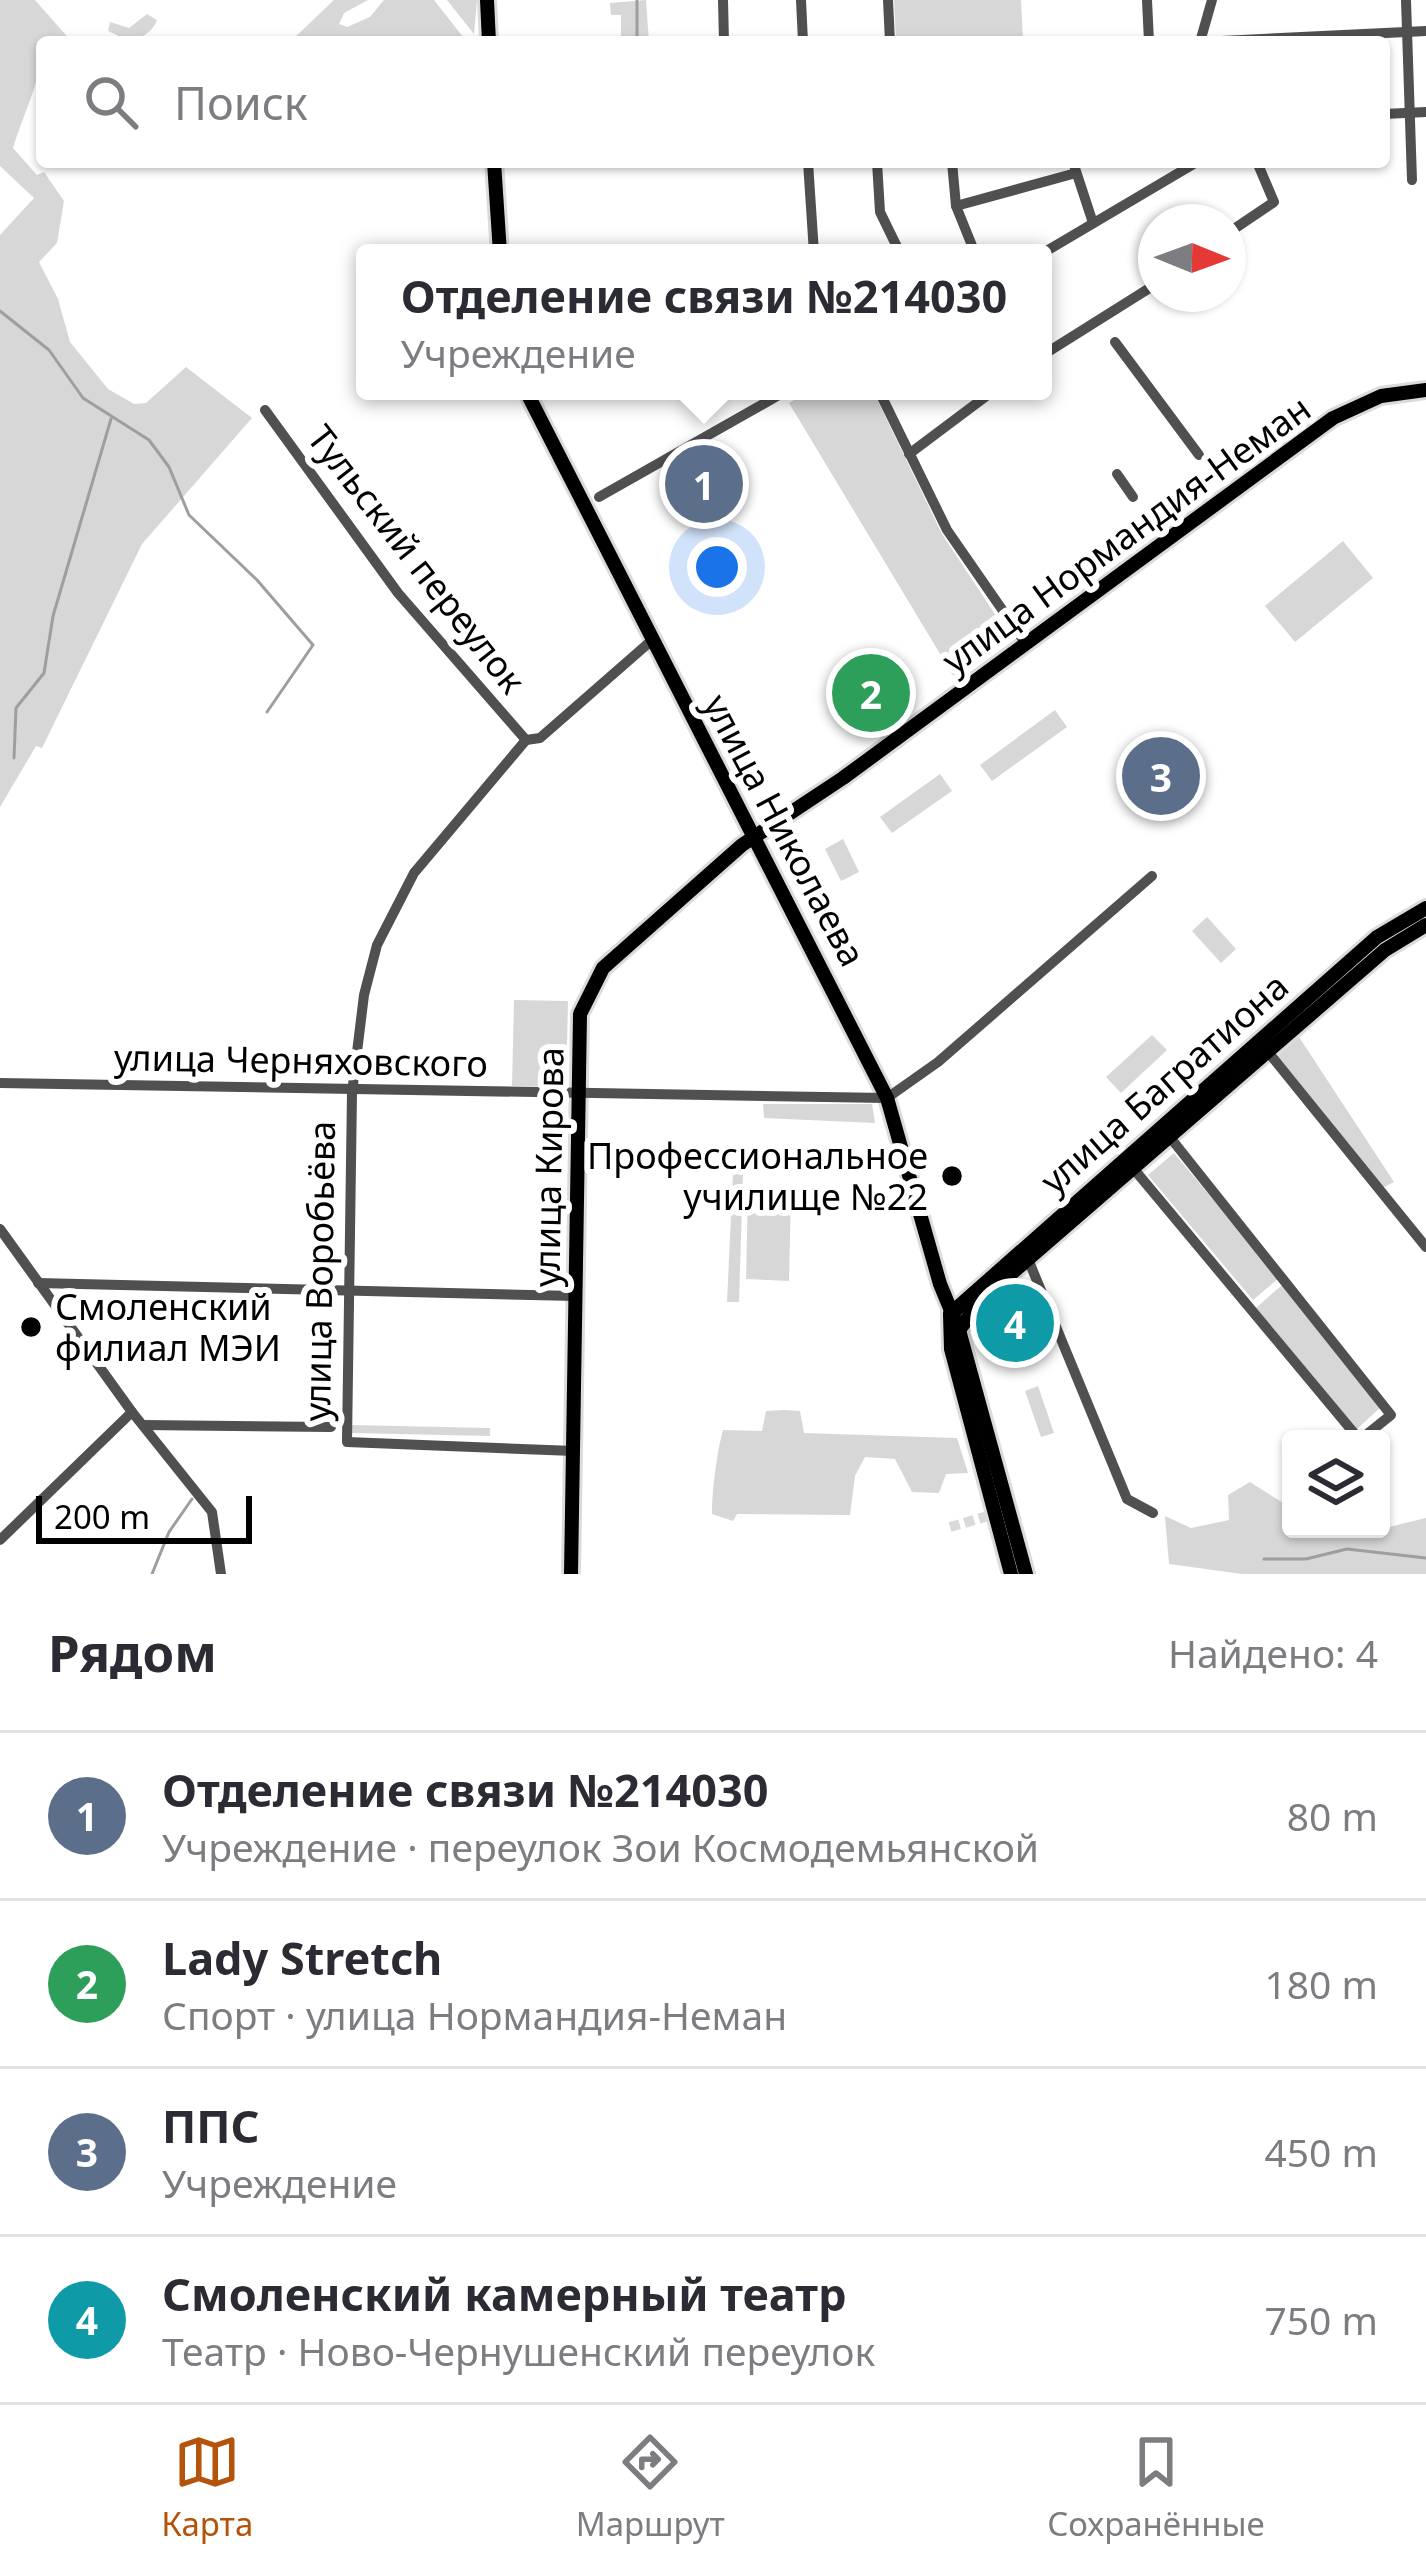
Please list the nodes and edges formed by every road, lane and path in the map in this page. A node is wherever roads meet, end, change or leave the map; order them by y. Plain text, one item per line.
1 (487, 0) edge
2 (723, 0) edge
3 (802, 0) edge
4 (888, 0) edge
5 (1147, 0) edge
6 (1212, 0) edge
7 (1406, 0) edge
8 (1426, 31) edge
9 (1408, 32) junction
10 (489, 36) edge
11 (724, 36) edge
12 (803, 36) edge
13 (890, 36) edge
14 (1149, 36) edge
15 (1203, 36) edge
16 (1325, 36) edge
17 (1408, 112) junction
18 (1426, 112) edge
19 (1390, 114) edge
20 (494, 168) edge
21 (808, 168) edge
22 (877, 168) edge
23 (953, 168) edge
24 (1071, 168) edge
25 (1074, 168) edge
26 (1187, 168) edge
27 (1260, 168) edge
28 (1412, 180) dead end
29 (956, 206) junction
30 (1246, 222) edge
31 (1093, 223) junction
32 (499, 244) edge
33 (813, 244) edge
34 (896, 244) edge
35 (971, 244) edge
36 (1052, 248) edge
37 (1138, 295) edge
38 (1115, 343) dead end
39 (1052, 349) edge
40 (1426, 391) edge
41 (530, 400) edge
42 (776, 400) edge
43 (883, 400) edge
44 (981, 400) edge
45 (265, 410) dead end
46 (909, 454) junction
47 (1198, 455) dead end
48 (1117, 474) dead end
49 (1133, 497) dead end
50 (601, 500) dead end
51 (651, 641) junction
52 (1026, 644) junction
53 (526, 740) junction
54 (755, 836) junction
55 (1152, 877) dead end
56 (1426, 908) edge
57 (1426, 925) edge
58 (1263, 1046) junction
59 (0, 1084) edge
60 (352, 1093) junction
61 (577, 1096) junction
62 (887, 1098) junction
63 (1169, 1136) junction
64 (1133, 1168) junction
65 (0, 1229) edge
66 (1426, 1247) edge
67 (1028, 1258) junction
68 (38, 1283) junction
69 (940, 1284) junction
70 (974, 1289) junction
71 (349, 1291) junction
72 (575, 1296) junction
73 (958, 1311) junction
74 (132, 1412) junction
75 (142, 1425) junction
76 (331, 1427) dead end
77 (1352, 1430) edge
78 (1371, 1430) edge
79 (574, 1451) junction
80 (1153, 1513) dead end
81 (995, 1514) junction
82 (1012, 1523) junction
83 (0, 1540) edge
84 (221, 1574) edge
85 (572, 1574) edge
86 (1011, 1574) edge
87 (1026, 1574) edge

1 - 10 main road
2 - 11 street
3 - 12 street
4 - 13 street
5 - 14 street
6 - 15 street
7 - 9 street
8 - 9 street
9 - 16 street
9 - 17 street
17 - 18 street
17 - 19 street
17 - 28 street
20 - 32 main road
21 - 33 street
22 - 34 street
23 - 29 street
24 - 29 street
25 - 31 street
26 - 31 street
27 - 30 street
29 - 35 street
31 - 36 street
37 - 39 street
38 - 47 street
40 - 52 main road, улица Нормандия-Неман
41 - 51 main road, улица Николаева
42 - 50 street
43 - 46 street
44 - 46 street
45 - 53 street, Тульский переулок
46 - 52 street
48 - 49 street
51 - 53 street, улица Воробьёва
51 - 54 main road, улица Николаева
52 - 54 main road, улица Нормандия-Неман
53 - 60 street, улица Воробьёва
54 - 61 main road, улица Кирова
54 - 62 main road, улица Николаева
55 - 62 street
56 - 58 main road, улица Багратиона
57 - 58 main road, улица Багратиона
58 - 63 main road, улица Багратиона
58 - 66 street
58 - 70 main road, улица Багратиона
59 - 60 street, улица Черняховского
60 - 61 street, улица Черняховского
60 - 71 street, улица Воробьёва
61 - 62 street, улица Черняховского
61 - 72 main road, улица Кирова
62 - 69 main road, улица Николаева
63 - 64 main road, улица Багратиона
63 - 78 street
64 - 67 main road, улица Багратиона
64 - 77 street
65 - 68 street
67 - 73 main road, улица Багратиона
67 - 80 street
68 - 71 street
68 - 74 street
69 - 70 main road
69 - 73 main road, улица Николаева
70 - 73 main road, улица Багратиона
71 - 72 street
71 - 79 street, улица Воробьёва
72 - 79 main road, улица Кирова
73 - 81 main road, улица Николаева
73 - 82 main road, улица Багратиона
74 - 75 street
74 - 83 street
75 - 76 street
75 - 84 street
79 - 85 main road, улица Кирова
81 - 82 street
81 - 86 main road, улица Николаева
82 - 87 main road

